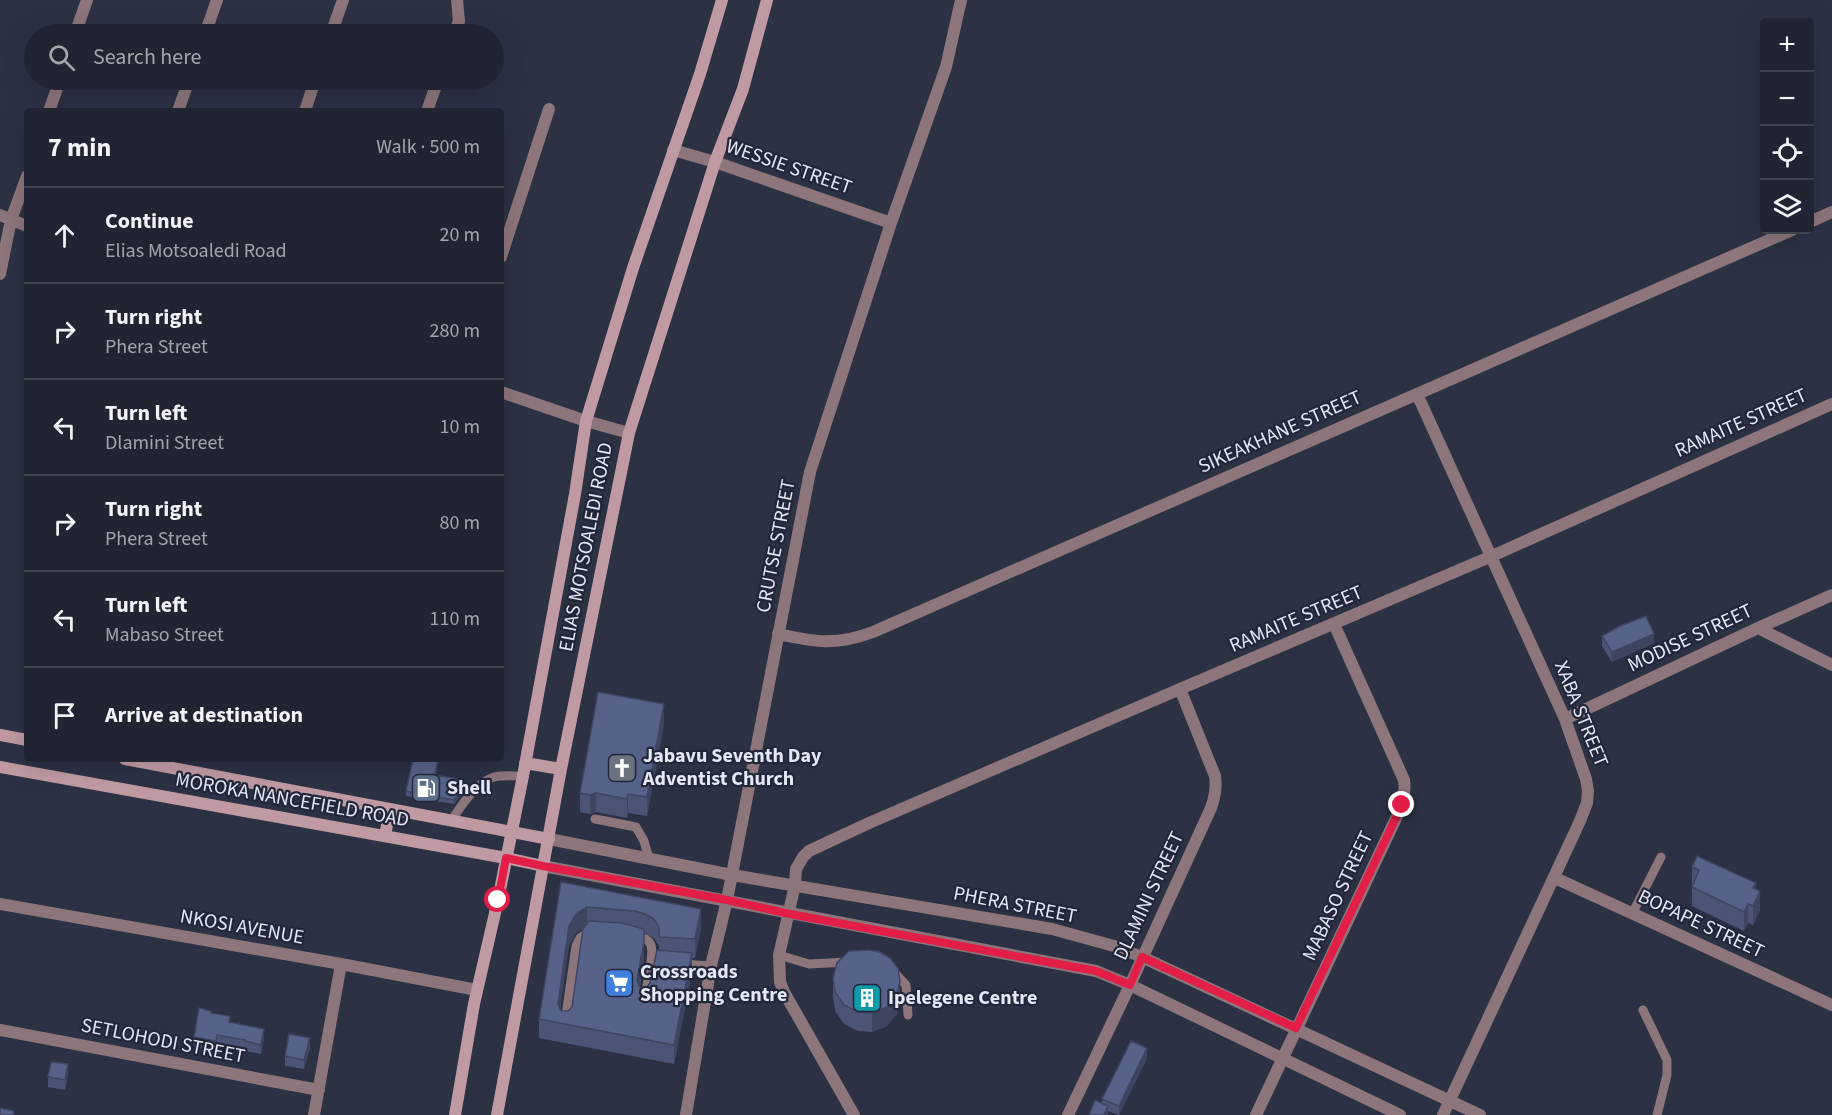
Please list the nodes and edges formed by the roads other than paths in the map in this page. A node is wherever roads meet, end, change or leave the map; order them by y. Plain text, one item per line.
1 (87, 0) edge
2 (217, 0) edge
3 (343, 0) edge
4 (457, 0) edge
5 (722, 0) edge
6 (767, 0) edge
7 (961, 0) edge
8 (79, 24) edge
9 (209, 24) edge
10 (335, 24) edge
11 (458, 24) edge
12 (56, 90) edge
13 (185, 90) edge
14 (311, 90) edge
15 (434, 90) edge
16 (50, 108) edge
17 (179, 108) edge
18 (305, 108) edge
19 (428, 108) edge
20 (549, 110) dead end
21 (673, 150) junction
22 (715, 162) junction
23 (24, 182) edge
24 (1832, 212) edge
25 (5, 218) edge
26 (1814, 220) edge
27 (891, 223) junction
28 (24, 225) edge
29 (1783, 234) edge
30 (504, 248) edge
31 (0, 274) edge
32 (504, 393) edge
33 (1417, 393) junction
34 (1832, 404) edge
35 (586, 422) junction
36 (629, 433) junction
37 (1492, 556) junction
38 (1832, 595) edge
39 (1334, 624) junction
40 (1758, 628) junction
41 (778, 634) junction
42 (1832, 665) edge
43 (1180, 689) junction
44 (1565, 719) junction
45 (0, 735) edge
46 (24, 739) edge
47 (141, 762) edge
48 (0, 767) edge
49 (524, 769) junction
50 (561, 769) junction
51 (390, 809) junction
52 (595, 819) dead end
53 (451, 821) junction
54 (512, 832) junction
55 (385, 836) junction
56 (549, 839) junction
57 (1661, 857) dead end
58 (506, 858) junction
59 (649, 859) junction
60 (543, 866) junction
61 (732, 875) junction
62 (1555, 878) junction
63 (795, 885) junction
64 (727, 900) junction
65 (0, 904) edge
66 (790, 914) junction
67 (1632, 914) junction
68 (597, 933) edge
69 (618, 935) edge
70 (779, 955) junction
71 (1142, 957) junction
72 (651, 962) junction
73 (855, 962) edge
74 (340, 964) junction
75 (883, 965) edge
76 (711, 966) junction
77 (1130, 985) junction
78 (477, 990) junction
79 (644, 1000) edge
80 (1832, 1005) edge
81 (1643, 1010) dead end
82 (908, 1015) dead end
83 (565, 1024) edge
84 (1296, 1028) junction
85 (0, 1030) edge
86 (1282, 1059) junction
87 (319, 1090) junction
88 (1450, 1101) junction
89 (314, 1115) edge
90 (454, 1115) edge
91 (497, 1115) edge
92 (686, 1115) edge
93 (854, 1115) edge
94 (1068, 1115) edge
95 (1256, 1115) edge
96 (1400, 1115) edge
97 (1443, 1115) edge
98 (1480, 1115) edge
99 (1657, 1115) edge

1 - 8 street
2 - 9 street
3 - 10 street
4 - 11 street
5 - 21 main road, ELIAS MOTSOALEDI ROAD
6 - 22 main road, ELIAS MOTSOALEDI ROAD
7 - 27 street, CRUTSE STREET
12 - 16 street
13 - 17 street
14 - 18 street
15 - 19 street
20 - 30 street
21 - 22 street, WESSIE STREET
21 - 35 main road, ELIAS MOTSOALEDI ROAD
22 - 27 street, WESSIE STREET
22 - 36 main road, ELIAS MOTSOALEDI ROAD
23 - 25 street
24 - 26 street
25 - 28 street
25 - 31 street
27 - 41 street, CRUTSE STREET
29 - 33 street, SIKEAKHANE STREET
32 - 35 street
33 - 37 street, XABA STREET
33 - 41 street, SIKEAKHANE STREET
34 - 37 street, RAMAITE STREET
35 - 36 street
35 - 49 main road, ELIAS MOTSOALEDI ROAD
36 - 50 main road, ELIAS MOTSOALEDI ROAD
37 - 39 street, RAMAITE STREET
37 - 44 street, XABA STREET
38 - 40 street, MODISE STREET
39 - 43 street, RAMAITE STREET
39 - 84 street, MABASO STREET
40 - 42 street
40 - 44 street, MODISE STREET
41 - 61 street, CRUTSE STREET
43 - 63 street, RAMAITE STREET
43 - 71 street, DLAMINI STREET
44 - 62 street, XABA STREET
45 - 46 main road
47 - 51 main road, MOROKA NANCEFIELD ROAD
48 - 55 main road, MOROKA NANCEFIELD ROAD
49 - 50 main road
49 - 53 lane
49 - 54 main road, ELIAS MOTSOALEDI ROAD
50 - 56 main road, ELIAS MOTSOALEDI ROAD
51 - 53 main road, MOROKA NANCEFIELD ROAD
51 - 55 main road
52 - 59 lane
53 - 54 main road, MOROKA NANCEFIELD ROAD
54 - 56 main road, PHERA STREET
54 - 58 main road, ELIAS MOTSOALEDI ROAD
55 - 58 main road, MOROKA NANCEFIELD ROAD
56 - 59 street, PHERA STREET
56 - 60 main road, ELIAS MOTSOALEDI ROAD
57 - 67 lane
58 - 60 main road
58 - 78 main road, ELIAS MOTSOALEDI ROAD
59 - 61 street, PHERA STREET
60 - 64 street
60 - 91 main road, ELIAS MOTSOALEDI ROAD
61 - 63 street, PHERA STREET
61 - 64 street, CRUTSE STREET
62 - 67 street, BOPAPE STREET
62 - 88 street, XABA STREET
63 - 66 street, RAMAITE STREET
63 - 71 street, PHERA STREET
64 - 66 street
64 - 76 street, CRUTSE STREET
65 - 74 street, NKOSI AVENUE
66 - 70 street, RAMAITE STREET
66 - 77 street
67 - 80 street, BOPAPE STREET
68 - 83 lane
69 - 72 lane
70 - 73 lane
70 - 93 street, RAMAITE STREET
71 - 77 street, DLAMINI STREET
71 - 84 street, PHERA STREET
72 - 76 lane
72 - 79 lane
74 - 78 street, NKOSI AVENUE
74 - 87 street
75 - 82 lane
76 - 92 street, CRUTSE STREET
77 - 86 street
77 - 94 street, DLAMINI STREET
78 - 90 main road, ELIAS MOTSOALEDI ROAD
81 - 99 lane
84 - 86 street, MABASO STREET
84 - 88 street, PHERA STREET
85 - 87 street, SETLOHODI STREET
86 - 95 street, MABASO STREET
86 - 96 street
87 - 89 street
88 - 97 street, XABA STREET
88 - 98 street, PHERA STREET

